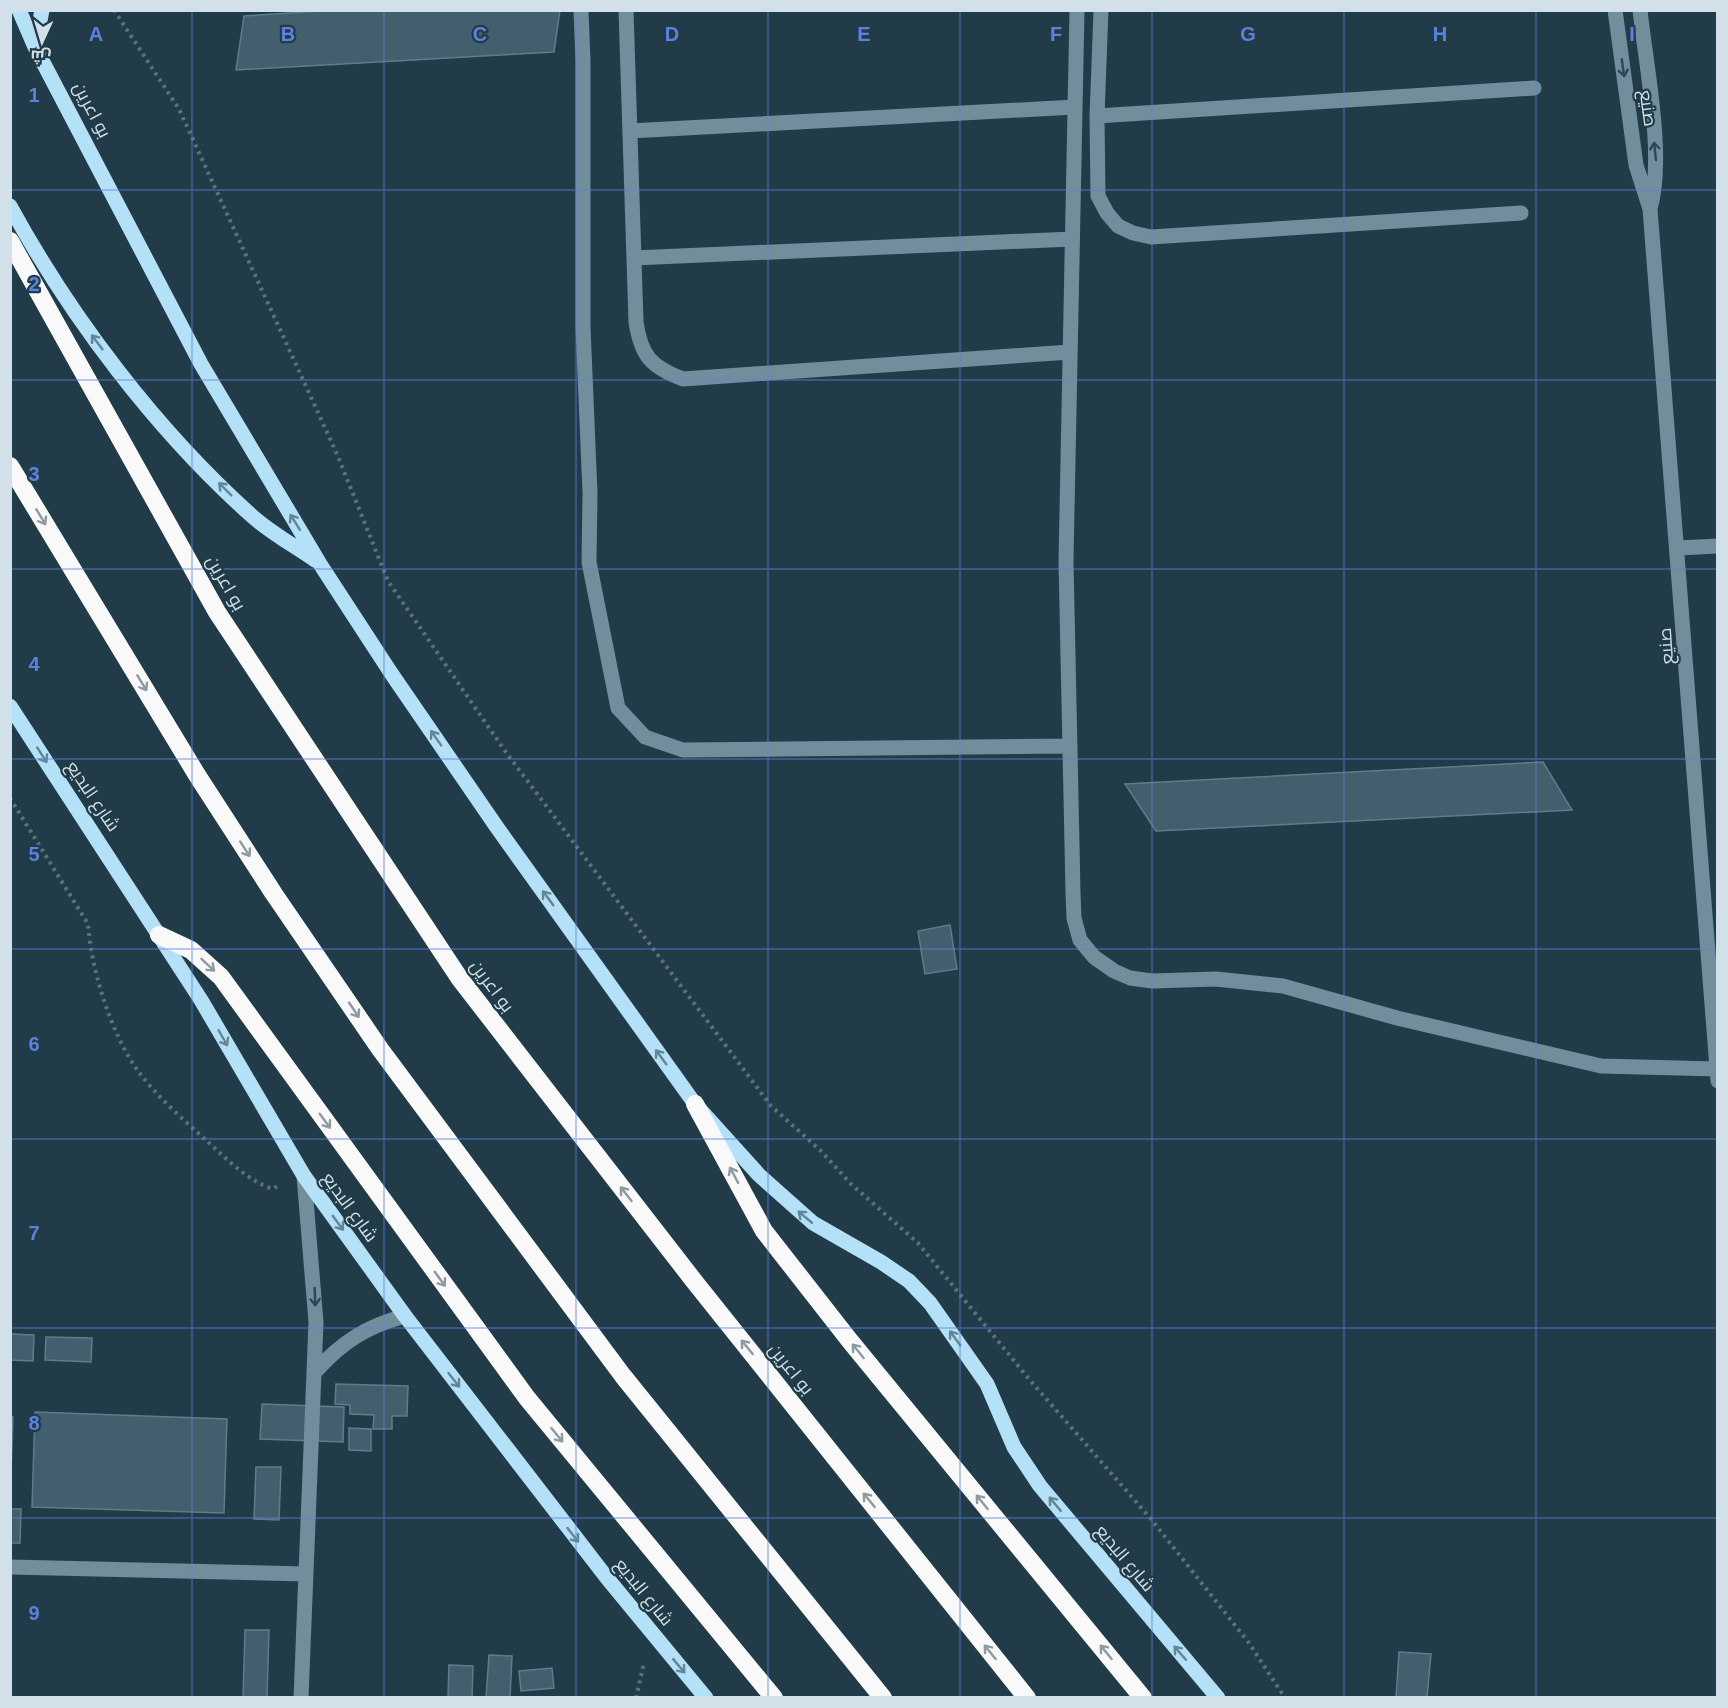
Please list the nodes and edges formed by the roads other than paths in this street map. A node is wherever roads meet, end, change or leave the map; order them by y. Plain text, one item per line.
1 (19, 10) edge
2 (42, 10) edge
3 (580, 10) edge
4 (626, 10) edge
5 (1077, 10) edge
6 (1101, 10) edge
7 (1616, 10) edge
8 (1640, 10) edge
9 (35, 47) junction
10 (1534, 88) dead end
11 (1075, 107) junction
12 (1097, 116) junction
13 (630, 131) junction
14 (10, 206) edge
15 (1650, 209) junction
16 (1521, 213) dead end
17 (1072, 238) junction
18 (10, 241) edge
19 (634, 258) junction
20 (1070, 352) junction
21 (10, 466) edge
22 (1718, 546) edge
23 (1678, 548) junction
24 (320, 564) junction
25 (10, 706) edge
26 (1070, 746) junction
27 (159, 935) junction
28 (1717, 1075) edge
29 (695, 1104) junction
30 (304, 1176) junction
31 (405, 1316) junction
32 (316, 1371) junction
33 (10, 1567) edge
34 (306, 1574) junction
35 (301, 1698) edge
36 (706, 1698) edge
37 (774, 1698) edge
38 (883, 1698) edge
39 (1027, 1698) edge
40 (1143, 1698) edge
41 (1218, 1698) edge

1 - 9 main road, بو اعرين
2 - 9 main road
3 - 26 street
4 - 13 street
5 - 11 street
6 - 12 street
7 -> 15 street, صنيع
15 -> 8 street, صنيع
24 -> 9 main road, بو اعرين
10 - 12 street
11 - 13 street
11 - 17 street
12 - 16 street
13 - 19 street
24 -> 14 main road
15 - 23 street, صنيع
17 - 19 street
17 - 20 street
39 -> 18 highway, بو اعرين
19 - 20 street
20 - 26 street
21 -> 38 highway
22 - 23 street
23 - 28 street, صنيع
29 -> 24 main road, بو اعرين
25 -> 27 main road, شارع البديع
26 - 28 street
27 -> 30 main road, شارع البديع
27 -> 37 highway
40 -> 29 highway
41 -> 29 main road, شارع البديع
30 -> 31 main road, شارع البديع
30 -> 32 street
31 - 32 street
31 -> 36 main road, شارع البديع
32 - 34 street
33 - 34 street
34 - 35 street

